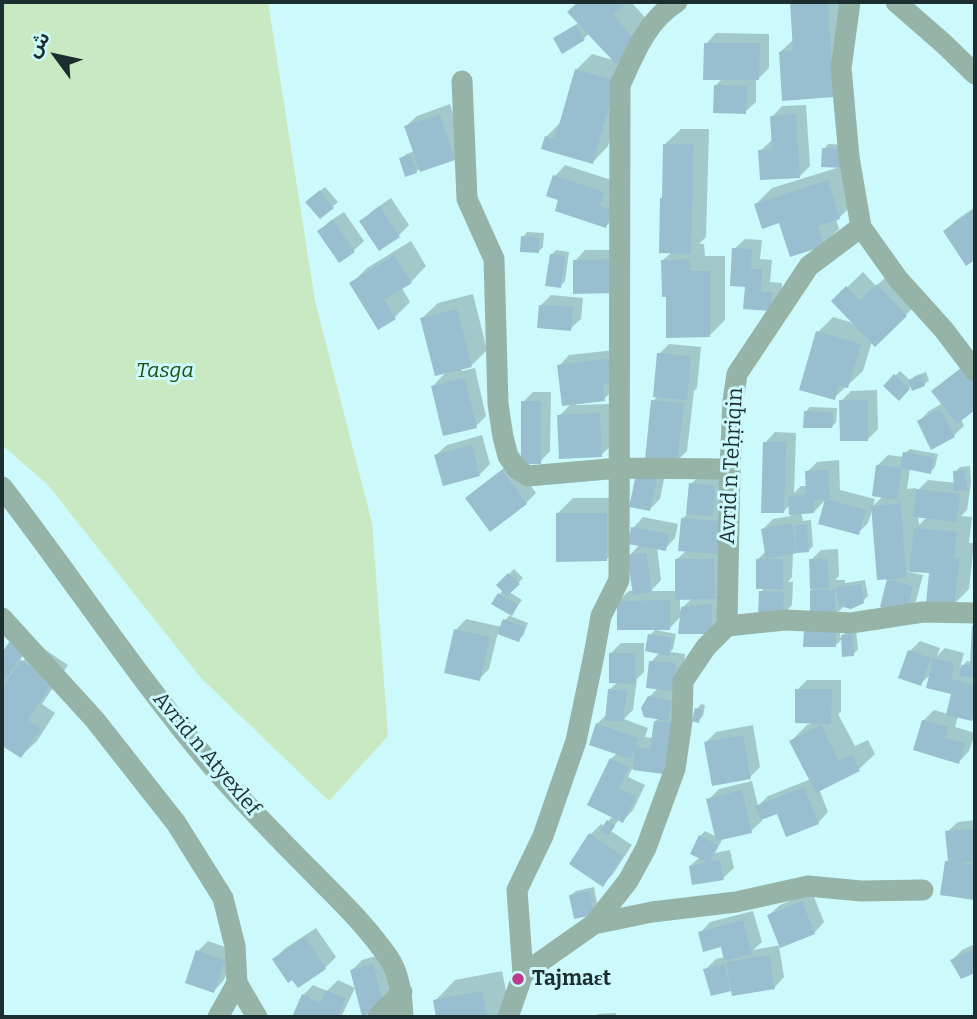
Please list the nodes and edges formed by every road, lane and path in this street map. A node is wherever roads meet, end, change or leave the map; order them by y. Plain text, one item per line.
1 (677, 2) edge
2 (850, 2) edge
3 (896, 2) edge
4 (975, 74) edge
5 (462, 81) dead end
6 (861, 227) junction
7 (975, 371) edge
8 (620, 468) junction
9 (730, 469) junction
10 (2, 487) edge
11 (975, 613) edge
12 (2, 618) edge
13 (727, 626) junction
14 (923, 890) dead end
15 (594, 924) junction
16 (523, 974) junction
17 (237, 983) junction
18 (402, 992) junction
19 (218, 1017) edge
20 (257, 1017) edge
21 (378, 1017) edge
22 (403, 1017) edge
23 (508, 1017) edge

1 - 8 street
2 - 6 street
3 - 4 street
5 - 8 street
6 - 7 street
6 - 9 street, Avrid n Teḥṛiqin
8 - 9 street
8 - 16 street
9 - 13 street, Avrid n Teḥṛiqin
10 - 18 street, Avrid n Atyexlef
11 - 13 street
12 - 17 street
13 - 15 street
14 - 15 street
15 - 16 street
16 - 23 street
17 - 19 street
17 - 20 street
18 - 21 street
18 - 22 street, Avrid n Atyexlef

